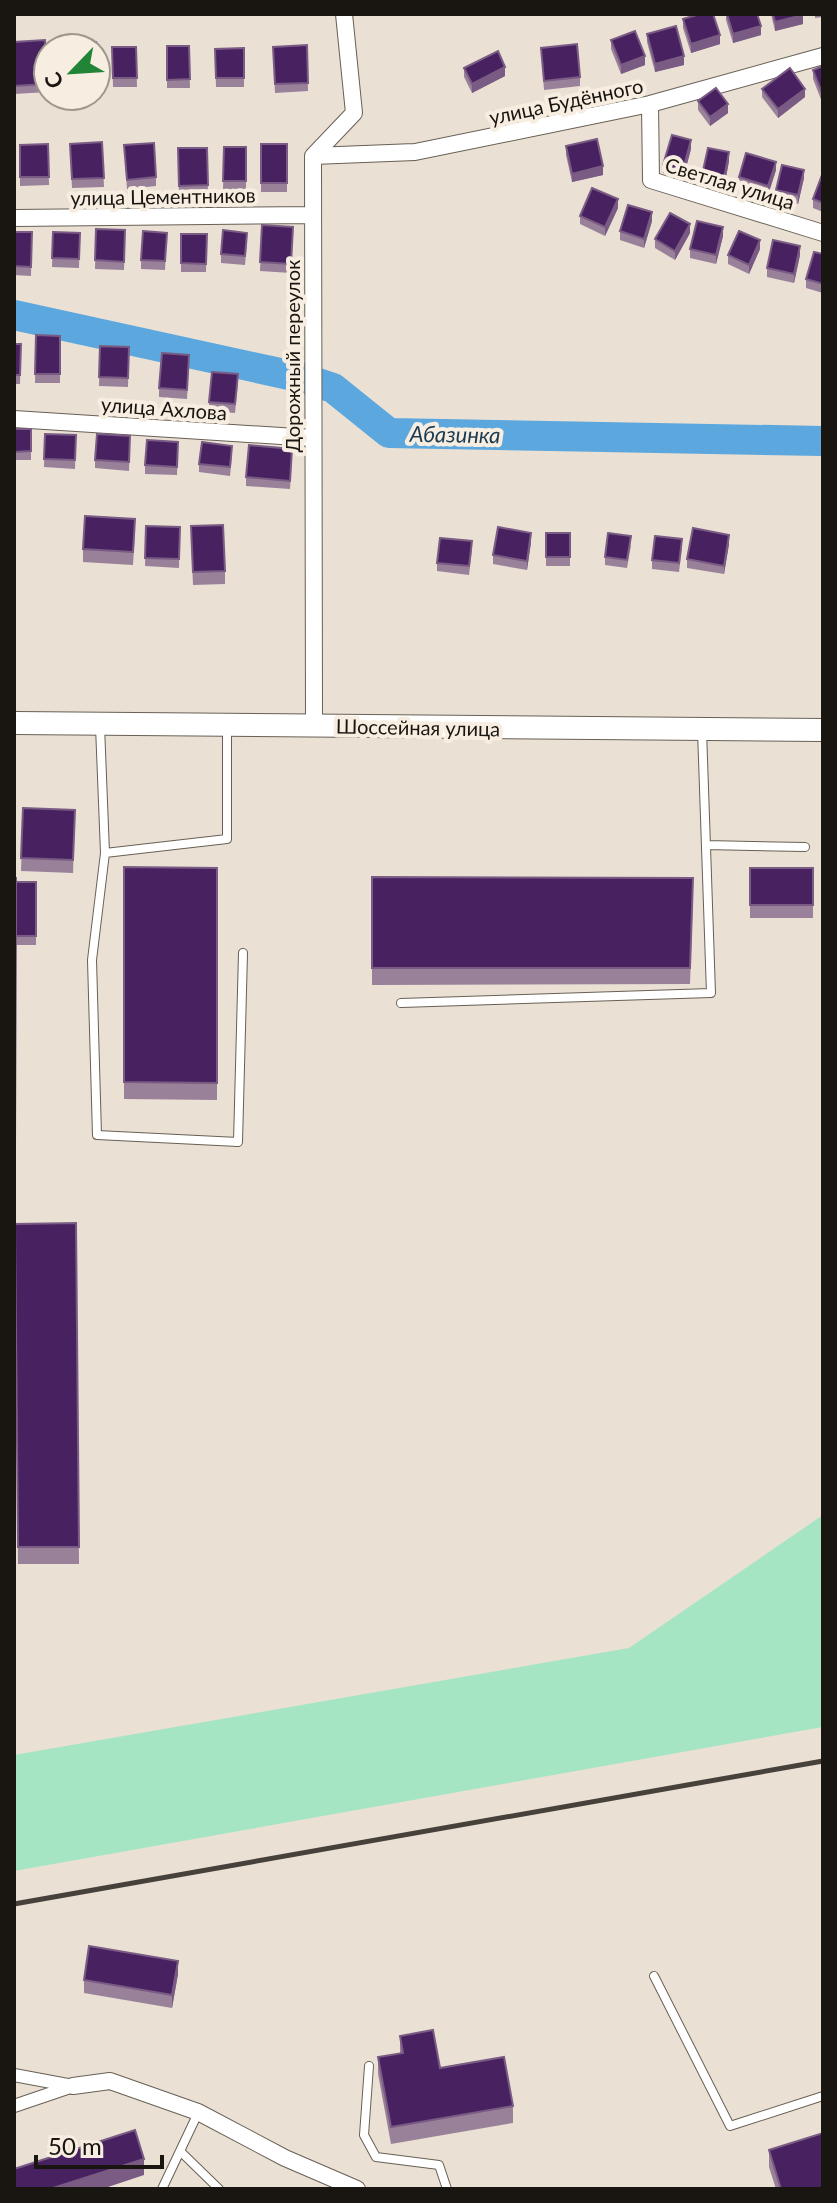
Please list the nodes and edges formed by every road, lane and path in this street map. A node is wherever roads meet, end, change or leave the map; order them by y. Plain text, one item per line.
1 (344, 14) edge
2 (823, 56) edge
3 (650, 104) junction
4 (313, 156) junction
5 (313, 215) junction
6 (14, 218) edge
7 (823, 233) edge
8 (14, 419) edge
9 (312, 438) junction
10 (14, 714) edge
11 (314, 715) junction
12 (823, 718) edge
13 (14, 723) edge
14 (100, 723) junction
15 (227, 724) junction
16 (702, 729) junction
17 (823, 730) edge
18 (706, 845) junction
19 (805, 847) dead end
20 (105, 853) junction
21 (243, 953) dead end
22 (401, 1003) dead end
23 (654, 1976) dead end
24 (369, 2066) dead end
25 (14, 2075) edge
26 (73, 2086) junction
27 (823, 2096) edge
28 (14, 2106) edge
29 (198, 2112) junction
30 (180, 2151) junction
31 (162, 2189) edge
32 (219, 2189) edge
33 (357, 2189) edge
34 (447, 2189) edge

1 - 4 street
2 - 3 street, улица Будённого
3 - 4 street, улица Будённого
3 - 7 street, Светлая улица
4 - 5 street, Дорожный переулок
5 - 6 street, улица Цементников
5 - 9 street, Дорожный переулок
8 - 9 street, улица Ахлова
9 - 11 street, Дорожный переулок
10 - 11 main road, Шоссейная улица
11 - 12 main road, Шоссейная улица
13 - 14 main road, Шоссейная улица
14 - 15 main road, Шоссейная улица
14 - 20 lane
15 - 16 main road, Шоссейная улица
15 - 20 lane
16 - 17 main road, Шоссейная улица
16 - 18 lane
18 - 19 lane
18 - 22 lane
20 - 21 lane
23 - 27 lane
24 - 34 lane
25 - 26 street
26 - 28 street
26 - 29 street
29 - 30 lane
29 - 33 street
30 - 31 lane
30 - 32 lane

